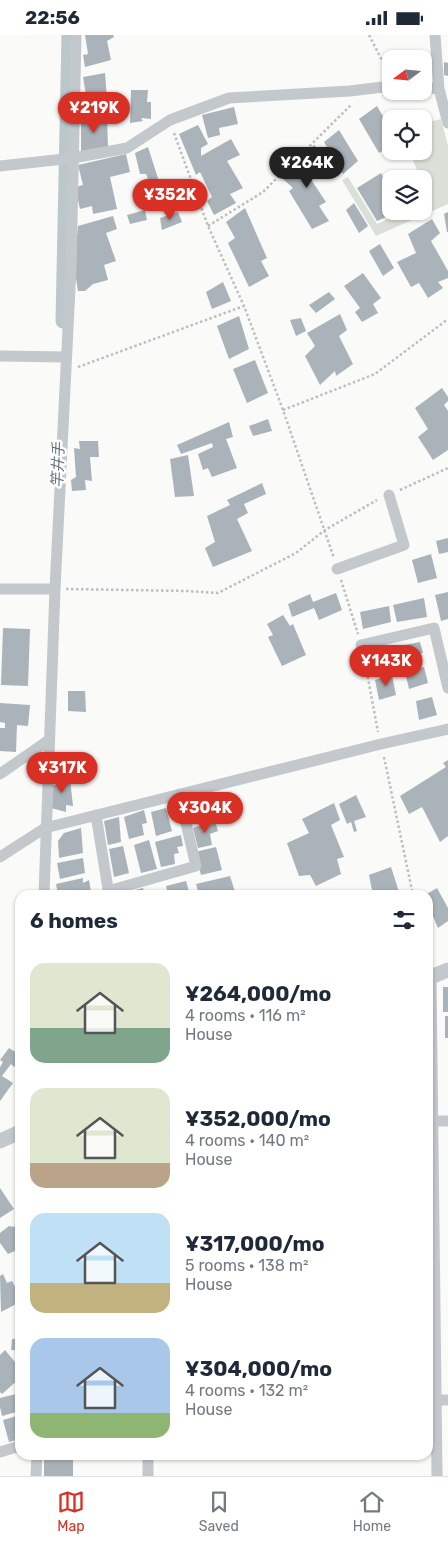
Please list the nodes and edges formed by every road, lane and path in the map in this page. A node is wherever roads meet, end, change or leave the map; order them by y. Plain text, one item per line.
1 (76, 35) edge
2 (369, 35) edge
3 (435, 35) edge
4 (382, 60) edge
5 (382, 87) edge
6 (432, 88) edge
7 (367, 89) junction
8 (440, 89) junction
9 (170, 120) junction
10 (448, 121) edge
11 (73, 157) junction
12 (0, 166) edge
13 (208, 226) junction
14 (244, 306) junction
15 (448, 319) edge
16 (0, 356) edge
17 (66, 357) junction
18 (65, 372) junction
19 (283, 410) junction
20 (389, 495) dead end
21 (337, 569) dead end
22 (0, 589) edge
23 (55, 589) junction
24 (361, 645) dead end
25 (448, 688) edge
26 (448, 729) edge
27 (49, 740) junction
28 (381, 744) junction
29 (0, 774) edge
30 (179, 795) junction
31 (96, 815) junction
32 (46, 828) junction
33 (0, 857) edge
34 (44, 890) edge
35 (108, 890) edge
36 (118, 890) edge
37 (412, 890) edge
38 (448, 971) edge
39 (433, 976) edge
40 (433, 1121) edge
41 (448, 1121) edge
42 (15, 1134) edge
43 (0, 1141) edge
44 (433, 1241) edge
45 (437, 1400) edge
46 (15, 1448) edge
47 (0, 1452) edge
48 (36, 1460) edge
49 (148, 1460) edge
50 (36, 1476) edge
51 (148, 1476) edge
52 (437, 1476) edge

1 - 11 street
2 - 4 path
3 - 8 street
5 - 7 street
6 - 8 street
7 - 9 street
7 - 13 path
8 - 10 street
9 - 11 street
9 - 13 path
11 - 12 street
11 - 17 street
13 - 14 path
14 - 18 path
14 - 19 path
15 - 19 path
16 - 17 street
17 - 18 street
18 - 23 street
19 - 23 path
20 - 21 street
22 - 23 street
23 - 27 street
24 - 25 street
26 - 28 street
27 - 29 street
27 - 32 street
28 - 30 street
28 - 37 path
30 - 31 street
30 - 36 street
31 - 32 street
31 - 35 street
32 - 33 street
32 - 34 street
38 - 39 street
40 - 41 street
42 - 43 street
44 - 45 street
45 - 52 street
46 - 47 street
48 - 50 street
49 - 51 street

